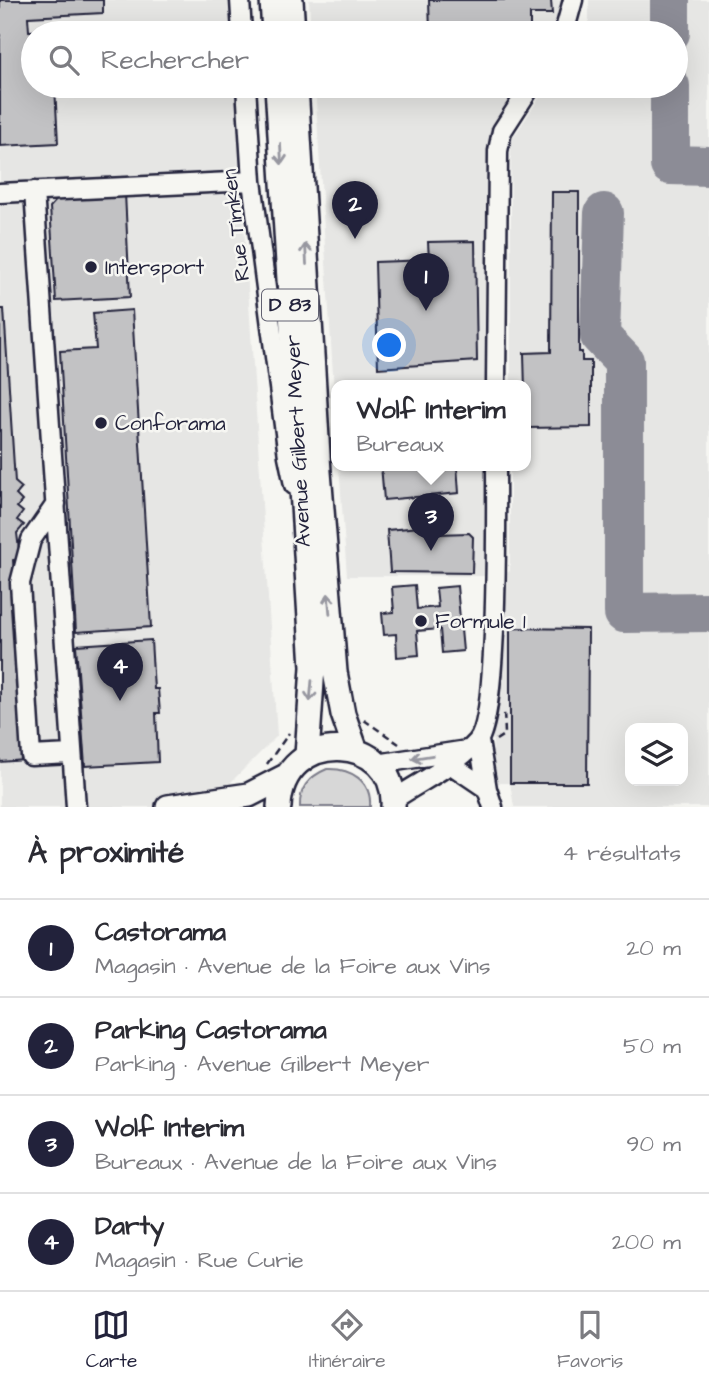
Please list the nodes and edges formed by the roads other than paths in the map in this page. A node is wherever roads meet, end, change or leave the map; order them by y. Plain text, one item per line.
1 (240, 0) edge
2 (272, 0) edge
3 (292, 0) edge
4 (573, 0) edge
5 (241, 21) edge
6 (273, 21) edge
7 (293, 21) edge
8 (567, 21) edge
9 (247, 98) edge
10 (278, 98) edge
11 (297, 98) edge
12 (523, 98) edge
13 (252, 181) junction
14 (34, 191) junction
15 (0, 193) edge
16 (496, 380) edge
17 (496, 471) edge
18 (56, 504) junction
19 (302, 525) junction
20 (473, 746) junction
21 (356, 751) junction
22 (71, 754) junction
23 (307, 755) junction
24 (377, 764) junction
25 (450, 764) junction
26 (286, 776) junction
27 (487, 789) junction
28 (393, 803) edge
29 (76, 807) edge
30 (168, 807) edge
31 (279, 807) edge
32 (493, 807) edge

1 - 5 street
2 - 6 main road
3 - 7 main road
4 - 8 street
9 - 13 street, Rue Timken
10 -> 19 main road, Avenue Gilbert Meyer / D 83
21 -> 11 main road, Avenue Gilbert Meyer / D 83
12 - 16 street
13 - 14 street
13 - 19 street, Rue Timken
14 - 15 street
14 - 18 street
17 - 20 street
18 - 22 street
18 - 22 street
19 -> 23 main road, Avenue Gilbert Meyer / D 83
20 -> 24 street
20 - 25 street
20 - 27 street
21 - 23 main road
21 - 24 main road
22 - 29 street
23 - 26 main road
24 - 28 main road
25 - 27 street
25 - 28 street
26 - 30 main road
26 - 31 main road
27 - 32 street

